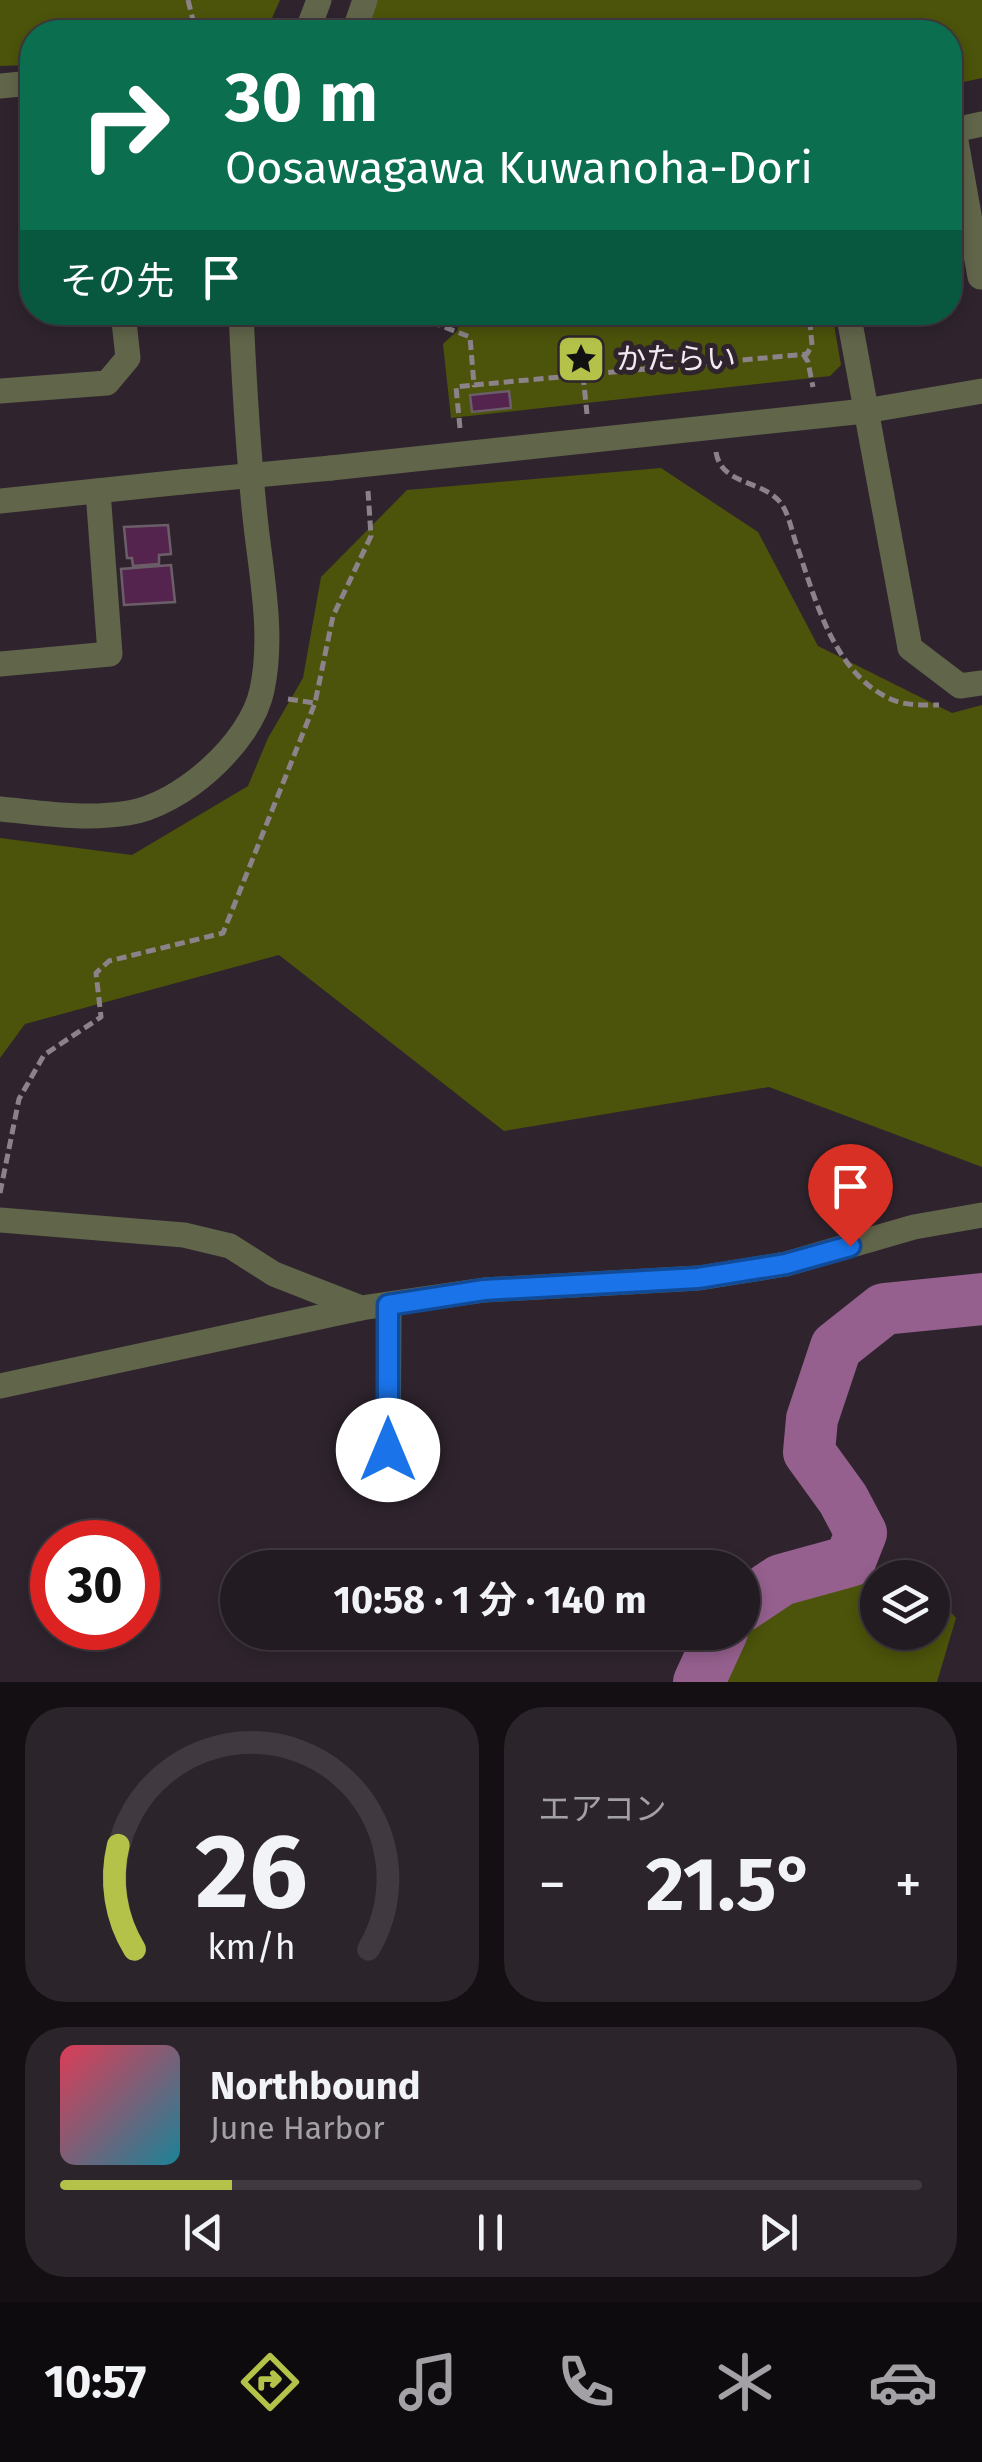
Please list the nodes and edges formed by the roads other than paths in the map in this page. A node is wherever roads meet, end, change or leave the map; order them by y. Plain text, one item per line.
1 (962, 183) edge
2 (982, 277) edge
3 (124, 325) edge
4 (242, 325) edge
5 (850, 325) edge
6 (0, 390) edge
7 (982, 391) edge
8 (865, 412) junction
9 (98, 491) junction
10 (0, 502) edge
11 (0, 664) edge
12 (982, 683) edge
13 (0, 809) edge
14 (982, 1214) edge
15 (0, 1220) edge
16 (388, 1305) junction
17 (361, 1308) junction
18 (0, 1386) edge
19 (388, 1486) dead end

1 - 2 street
3 - 6 street
4 - 13 street
5 - 8 street
7 - 8 street
8 - 9 street, bridge
8 - 12 street
9 - 10 street
9 - 11 street
14 - 16 street
15 - 17 street
16 - 17 street
16 - 19 street
17 - 18 street

